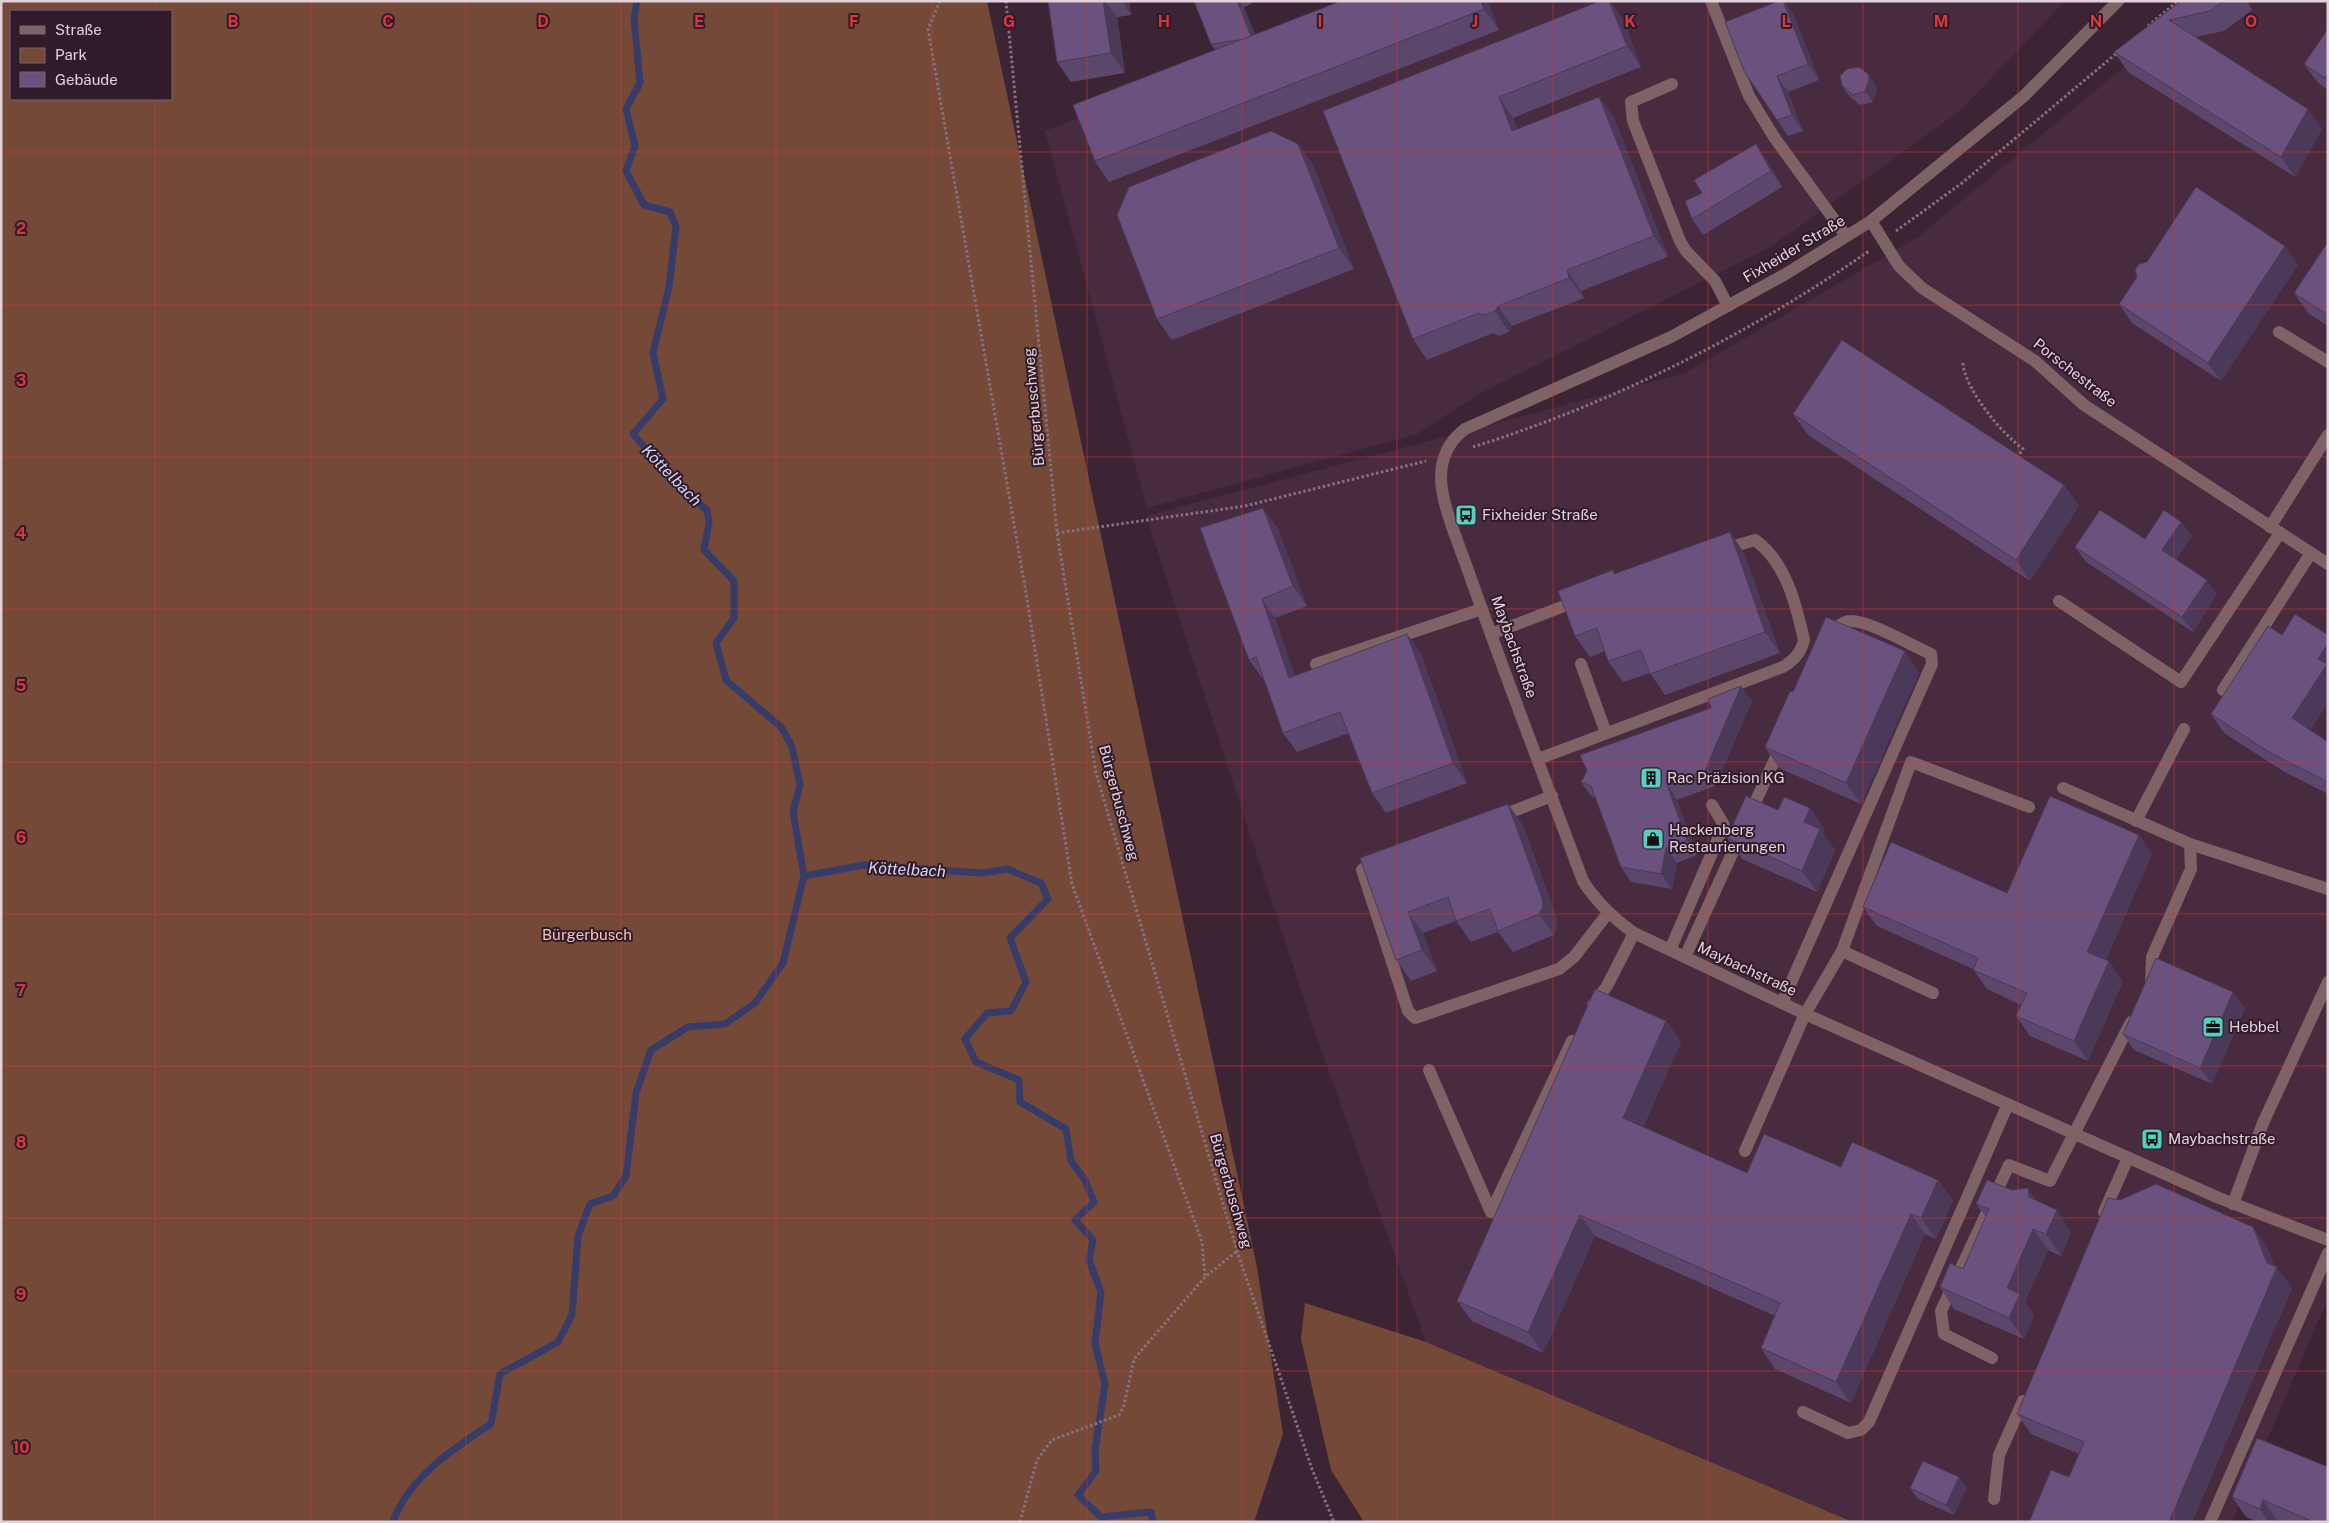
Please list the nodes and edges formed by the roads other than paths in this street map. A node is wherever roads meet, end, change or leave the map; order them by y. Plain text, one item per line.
1 (1710, 1) edge
2 (2117, 2) edge
3 (1672, 84) dead end
4 (1871, 221) junction
5 (1846, 236) junction
6 (1728, 306) junction
7 (2279, 332) dead end
8 (2328, 362) edge
9 (2328, 435) edge
10 (1445, 456) joint
11 (2275, 530) junction
12 (2311, 553) junction
13 (1710, 554) edge
14 (2328, 564) edge
15 (1595, 594) edge
16 (2059, 601) dead end
17 (1482, 608) junction
18 (1491, 634) junction
19 (1825, 648) edge
20 (1316, 664) dead end
21 (1581, 664) dead end
22 (2223, 690) dead end
23 (1788, 730) edge
24 (2184, 730) dead end
25 (1606, 733) junction
26 (1538, 759) junction
27 (2063, 788) dead end
28 (1552, 796) junction
29 (1712, 805) dead end
30 (2029, 807) dead end
31 (2136, 821) junction
32 (1482, 823) edge
33 (2190, 844) junction
34 (1386, 857) edge
35 (2328, 889) edge
36 (1608, 913) junction
37 (1634, 933) junction
38 (1670, 950) junction
39 (1842, 951) junction
40 (1685, 957) junction
41 (2328, 982) edge
42 (2147, 992) edge
43 (1934, 994) dead end
44 (1782, 1002) junction
45 (2138, 1010) edge
46 (1587, 1014) edge
47 (1806, 1014) junction
48 (1578, 1030) edge
49 (1429, 1070) dead end
50 (2008, 1104) junction
51 (2073, 1133) junction
52 (1745, 1151) dead end
53 (2128, 1158) junction
54 (2233, 1204) junction
55 (2098, 1227) edge
56 (2328, 1240) edge
57 (2328, 1253) edge
58 (1992, 1358) dead end
59 (2027, 1392) edge
60 (1803, 1412) dead end
61 (1994, 1499) dead end
62 (2210, 1522) edge

1 - 5 street
2 - 4 street, Fixheider Straße
3 - 6 street
4 - 5 street, Fixheider Straße
4 - 11 street, Porschestraße
5 - 6 street, Fixheider Straße
6 - 10 street, Fixheider Straße
7 - 8 street
9 - 11 street
10 - 17 street, Maybachstraße
11 - 12 street, Porschestraße
11 - 16 street
12 - 14 street, Porschestraße
12 - 22 street
13 - 25 street
15 - 18 street
17 - 18 street, Maybachstraße
17 - 20 street
18 - 26 street, Maybachstraße
19 - 44 street
21 - 25 street
23 - 40 street
24 - 31 street
25 - 26 street
26 - 28 street, Maybachstraße
27 - 31 street
28 - 32 street
28 - 36 street, Maybachstraße
29 - 38 street
30 - 39 street
31 - 33 street
33 - 35 street
33 - 42 street
34 - 36 street
36 - 37 street, Maybachstraße
37 - 38 street, Maybachstraße
37 - 46 street
38 - 40 street, Maybachstraße
39 - 43 street
39 - 47 street
40 - 44 street, Maybachstraße
41 - 54 street
44 - 47 street, Maybachstraße
45 - 51 street
47 - 50 street, Maybachstraße
47 - 52 street
48 - 49 street
50 - 51 street, Maybachstraße
50 - 60 street
51 - 53 street, Maybachstraße
51 - 58 street
53 - 54 street, Maybachstraße
53 - 55 street
54 - 56 street, Maybachstraße
57 - 62 street
59 - 61 street

